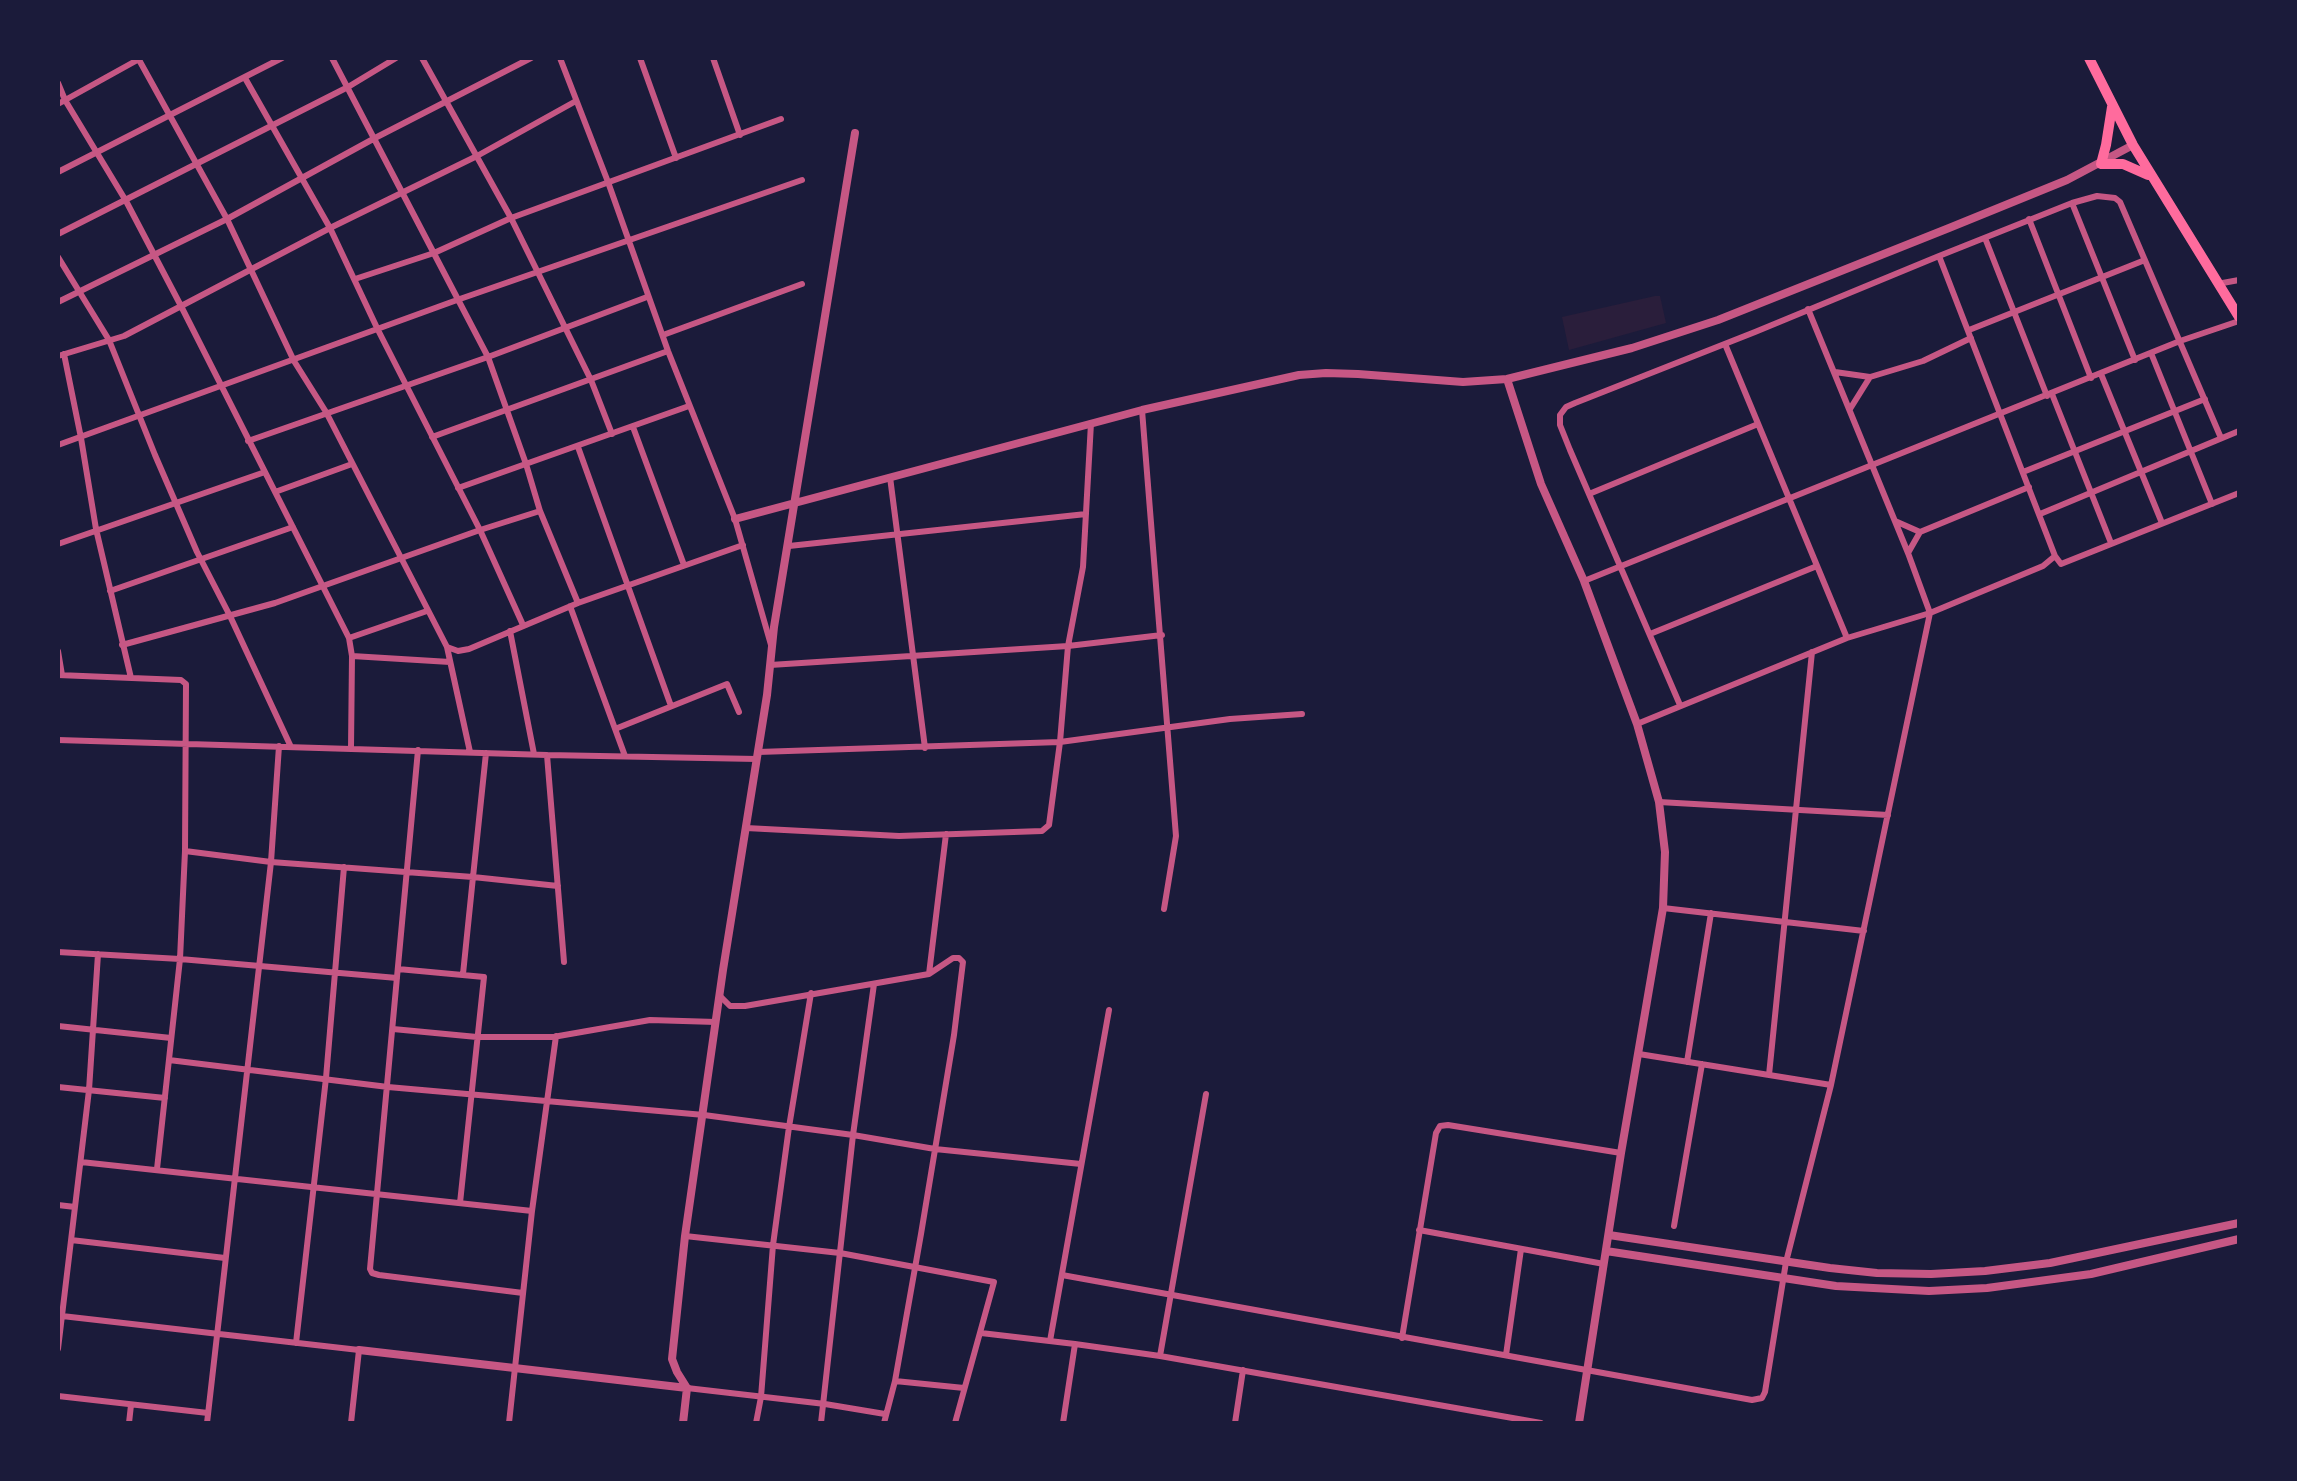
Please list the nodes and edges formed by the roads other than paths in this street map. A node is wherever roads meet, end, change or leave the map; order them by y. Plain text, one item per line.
1 (139, 58) edge
2 (282, 58) edge
3 (332, 58) edge
4 (396, 58) edge
5 (422, 58) edge
6 (531, 58) edge
7 (560, 58) edge
8 (640, 58) edge
9 (713, 58) edge
10 (2089, 58) edge
11 (245, 78) junction
12 (58, 83) edge
13 (348, 87) junction
14 (65, 100) junction
15 (576, 101) junction
16 (447, 103) junction
17 (58, 104) edge
18 (2112, 105) junction
19 (170, 114) junction
20 (781, 119) dead end
21 (273, 126) junction
22 (855, 133) dead end
23 (740, 135) junction
24 (375, 138) junction
25 (2133, 145) junction
26 (96, 152) junction
27 (477, 156) junction
28 (676, 158) junction
29 (197, 164) junction
30 (2101, 164) junction
31 (58, 172) edge
32 (303, 177) junction
33 (2153, 179) junction
34 (802, 180) dead end
35 (608, 182) junction
36 (402, 192) junction
37 (126, 201) junction
38 (2072, 203) junction
39 (511, 218) junction
40 (227, 219) junction
41 (2029, 219) junction
42 (330, 228) junction
43 (58, 234) edge
44 (1985, 238) junction
45 (630, 242) junction
46 (434, 253) junction
47 (154, 255) junction
48 (1939, 256) junction
49 (58, 257) edge
50 (2145, 260) junction
51 (251, 269) junction
52 (538, 274) junction
53 (2102, 278) junction
54 (355, 279) junction
55 (2239, 280) edge
56 (802, 284) dead end
57 (2217, 284) junction
58 (78, 292) junction
59 (2058, 295) junction
60 (647, 297) junction
61 (457, 300) junction
62 (58, 302) edge
63 (181, 306) junction
64 (1808, 309) junction
65 (2015, 312) junction
66 (2239, 319) edge
67 (565, 327) junction
68 (378, 330) junction
69 (1970, 334) junction
70 (663, 335) junction
71 (109, 340) junction
72 (2180, 341) junction
73 (1725, 344) junction
74 (668, 351) junction
75 (2151, 353) junction
76 (61, 355) edge
77 (488, 357) junction
78 (2135, 360) junction
79 (294, 361) junction
80 (1835, 372) junction
81 (2101, 374) junction
82 (1870, 377) junction
83 (2091, 378) junction
84 (1507, 379) junction
85 (591, 380) junction
86 (406, 384) junction
87 (221, 387) junction
88 (2050, 395) junction
89 (2205, 399) junction
90 (689, 406) junction
91 (507, 409) junction
92 (1850, 409) junction
93 (1142, 410) junction
94 (326, 412) junction
95 (2175, 412) junction
96 (2001, 415) junction
97 (140, 416) junction
98 (1091, 423) junction
99 (1758, 424) junction
100 (633, 427) junction
101 (2125, 431) junction
102 (2239, 431) edge
103 (612, 434) junction
104 (432, 437) junction
105 (81, 438) junction
106 (2221, 438) junction
107 (248, 441) junction
108 (58, 445) edge
109 (578, 447) junction
110 (2191, 451) junction
111 (2075, 452) junction
112 (352, 464) junction
113 (526, 464) junction
114 (1872, 465) junction
115 (2141, 471) junction
116 (265, 472) junction
117 (2023, 472) junction
118 (890, 477) junction
119 (2029, 487) junction
120 (458, 488) junction
121 (275, 492) junction
122 (2091, 492) junction
123 (2239, 493) edge
124 (1589, 494) junction
125 (1789, 500) junction
126 (176, 503) junction
127 (795, 504) junction
128 (2212, 504) junction
129 (540, 511) junction
130 (1086, 514) junction
131 (2040, 514) junction
132 (735, 519) junction
133 (1895, 521) junction
134 (2162, 523) junction
135 (293, 527) junction
136 (96, 529) junction
137 (480, 530) junction
138 (1920, 532) junction
139 (899, 535) junction
140 (2111, 543) junction
141 (58, 544) edge
142 (743, 545) junction
143 (789, 546) junction
144 (1908, 553) junction
145 (2055, 556) junction
146 (400, 559) junction
147 (201, 560) junction
148 (684, 565) junction
149 (1621, 566) junction
150 (1817, 566) junction
151 (1584, 581) junction
152 (627, 585) junction
153 (322, 586) junction
154 (110, 591) junction
155 (578, 603) junction
156 (570, 606) junction
157 (427, 611) junction
158 (1930, 613) junction
159 (230, 616) junction
160 (523, 625) junction
161 (510, 631) junction
162 (1650, 634) junction
163 (1162, 635) junction
164 (349, 638) junction
165 (1847, 638) junction
166 (122, 645) junction
167 (1068, 646) junction
168 (447, 647) junction
169 (772, 649) junction
170 (58, 651) edge
171 (1812, 652) junction
172 (352, 656) junction
173 (912, 657) junction
174 (450, 662) junction
175 (770, 665) junction
176 (60, 675) edge
177 (131, 678) junction
178 (1680, 705) junction
179 (671, 706) junction
180 (739, 712) dead end
181 (1302, 714) dead end
182 (1637, 724) junction
183 (1169, 727) junction
184 (615, 729) junction
185 (58, 740) edge
186 (1060, 742) junction
187 (185, 744) junction
188 (279, 746) junction
189 (291, 747) junction
190 (351, 748) junction
191 (925, 748) junction
192 (418, 750) junction
193 (470, 752) junction
194 (486, 753) junction
195 (534, 754) junction
196 (547, 755) junction
197 (625, 756) junction
198 (757, 756) junction
199 (1659, 802) junction
200 (1796, 811) junction
201 (1888, 815) junction
202 (746, 828) junction
203 (946, 834) junction
204 (185, 851) junction
205 (271, 862) junction
206 (344, 867) junction
207 (407, 873) junction
208 (473, 877) junction
209 (558, 886) junction
210 (1663, 908) junction
211 (1164, 909) dead end
212 (1711, 913) junction
213 (1785, 921) junction
214 (1864, 931) junction
215 (58, 952) edge
216 (98, 954) junction
217 (180, 959) junction
218 (564, 962) dead end
219 (259, 967) junction
220 (398, 969) junction
221 (334, 974) junction
222 (463, 974) junction
223 (929, 974) junction
224 (397, 978) junction
225 (874, 984) junction
226 (811, 993) junction
227 (720, 996) junction
228 (1109, 1010) dead end
229 (716, 1022) junction
230 (58, 1026) edge
231 (93, 1029) junction
232 (393, 1029) junction
233 (556, 1036) junction
234 (477, 1037) junction
235 (171, 1038) junction
236 (1639, 1054) junction
237 (169, 1060) junction
238 (1687, 1062) junction
239 (1702, 1064) junction
240 (248, 1071) junction
241 (1769, 1075) junction
242 (326, 1078) junction
243 (1831, 1085) junction
244 (58, 1087) edge
245 (388, 1087) junction
246 (89, 1090) junction
247 (1206, 1094) dead end
248 (471, 1095) junction
249 (165, 1098) junction
250 (547, 1101) junction
251 (704, 1115) junction
252 (789, 1127) junction
253 (853, 1135) junction
254 (935, 1149) junction
255 (1621, 1153) junction
256 (81, 1162) junction
257 (1081, 1164) junction
258 (157, 1169) junction
259 (235, 1179) junction
260 (313, 1188) junction
261 (376, 1194) junction
262 (460, 1203) junction
263 (58, 1205) edge
264 (75, 1207) junction
265 (532, 1211) junction
266 (2239, 1223) edge
267 (1674, 1226) dead end
268 (1419, 1230) junction
269 (1609, 1235) junction
270 (685, 1236) junction
271 (2239, 1239) edge
272 (71, 1240) junction
273 (773, 1245) junction
274 (1521, 1249) junction
275 (1606, 1251) junction
276 (840, 1253) junction
277 (225, 1258) junction
278 (1786, 1262) junction
279 (1604, 1264) junction
280 (915, 1266) junction
281 (1062, 1275) junction
282 (1783, 1278) junction
283 (523, 1293) junction
284 (1170, 1296) junction
285 (60, 1316) edge
286 (981, 1333) junction
287 (216, 1334) junction
288 (1402, 1338) junction
289 (1050, 1341) junction
290 (296, 1343) junction
291 (1075, 1344) junction
292 (58, 1349) edge
293 (359, 1350) junction
294 (1506, 1355) junction
295 (1160, 1356) junction
296 (515, 1367) junction
297 (1243, 1370) junction
298 (1586, 1371) junction
299 (895, 1381) junction
300 (687, 1388) junction
301 (964, 1388) junction
302 (58, 1396) edge
303 (761, 1397) junction
304 (825, 1404) junction
305 (131, 1405) junction
306 (208, 1413) junction
307 (885, 1414) junction
308 (129, 1423) edge
309 (207, 1423) edge
310 (351, 1423) edge
311 (509, 1423) edge
312 (683, 1423) edge
313 (756, 1423) edge
314 (821, 1423) edge
315 (884, 1423) edge
316 (955, 1423) edge
317 (1063, 1423) edge
318 (1235, 1423) edge
319 (1541, 1423) edge
320 (1579, 1423) edge

1 - 14 street
1 - 19 street
2 - 11 street
3 - 13 street
4 - 13 street
5 - 16 street
6 - 16 street
7 - 15 street
8 - 28 street
9 - 23 street
10 - 18 main road
11 - 19 street
11 - 21 street
12 - 14 street
13 - 21 street
13 - 24 street
14 - 17 street
14 - 26 street
15 - 27 street
15 - 35 street
16 - 24 street
16 - 27 street
18 - 25 main road
18 - 30 main road
19 - 26 street
19 - 29 street
20 - 23 street
21 - 29 street
21 - 32 street
22 - 127 street
23 - 28 street
24 - 32 street
24 - 36 street
25 - 30 street
25 - 33 main road
26 - 31 street
26 - 37 street
27 - 36 street
27 - 39 street
28 - 35 street
29 - 37 street
29 - 40 street
30 - 33 main road
30 - 84 street
32 - 40 street
32 - 42 street
33 - 57 main road
34 - 45 street
35 - 39 street
35 - 45 street
36 - 42 street
36 - 46 street
37 - 43 street
37 - 47 street
38 - 41 street
38 - 50 street
38 - 53 street
39 - 46 street
39 - 52 street
40 - 47 street
40 - 51 street
41 - 44 street
41 - 59 street
42 - 51 street
42 - 54 street
44 - 48 street
44 - 65 street
45 - 52 street
45 - 60 street
46 - 54 street
46 - 61 street
47 - 58 street
47 - 63 street
48 - 64 street
48 - 69 street
49 - 58 street
50 - 53 street
50 - 72 street
51 - 63 street
51 - 79 street
52 - 61 street
52 - 67 street
53 - 59 street
53 - 78 street
54 - 68 street
55 - 57 street
56 - 70 street
57 - 66 main road
58 - 62 street
58 - 71 street
59 - 65 street
59 - 83 street
60 - 67 street
60 - 70 street
61 - 68 street
61 - 77 street
63 - 71 street
63 - 87 street
64 - 73 street
64 - 80 street
65 - 69 street
65 - 88 street
66 - 72 street
67 - 77 street
67 - 85 street
68 - 79 street
68 - 86 street
69 - 82 street
69 - 96 street
70 - 74 street
71 - 76 street
71 - 97 street
72 - 75 street
72 - 89 street
73 - 99 street
73 - 124 street
74 - 85 street
74 - 90 street
75 - 78 street
75 - 95 street
76 - 105 street
77 - 86 street
77 - 91 street
78 - 81 street
79 - 87 street
79 - 94 street
80 - 82 street
80 - 92 street
81 - 83 street
81 - 101 street
82 - 92 street
83 - 88 street
84 - 93 street
84 - 151 street
85 - 91 street
85 - 103 street
86 - 94 street
86 - 104 street
87 - 97 street
87 - 107 street
88 - 96 street
88 - 111 street
89 - 95 street
89 - 106 street
90 - 100 street
90 - 132 street
91 - 104 street
91 - 113 street
92 - 114 street
93 - 98 street
93 - 163 street
94 - 107 street
94 - 112 street
95 - 101 street
95 - 110 street
96 - 114 street
96 - 117 street
97 - 105 street
97 - 126 street
98 - 118 street
98 - 130 street
99 - 124 street
99 - 125 street
100 - 103 street
100 - 148 street
101 - 111 street
101 - 115 street
102 - 106 street
103 - 109 street
104 - 120 street
105 - 108 street
105 - 136 street
106 - 110 street
107 - 116 street
109 - 113 street
109 - 152 street
110 - 115 street
110 - 128 street
111 - 117 street
111 - 122 street
112 - 121 street
112 - 146 street
113 - 120 street
113 - 129 street
114 - 125 street
114 - 133 street
115 - 122 street
115 - 134 street
116 - 121 street
116 - 126 street
117 - 119 street
118 - 127 street
118 - 139 street
119 - 131 street
119 - 138 street
120 - 137 street
121 - 135 street
122 - 131 street
122 - 140 street
123 - 128 street
124 - 149 street
125 - 149 street
125 - 150 street
126 - 136 street
126 - 147 street
127 - 132 street
127 - 143 street
128 - 134 street
129 - 137 street
129 - 155 street
130 - 139 street
130 - 167 street
131 - 145 street
132 - 142 street
133 - 138 street
133 - 144 street
134 - 140 street
135 - 147 street
135 - 153 street
136 - 141 street
136 - 154 street
137 - 146 street
137 - 160 street
138 - 144 street
139 - 143 street
139 - 173 street
140 - 145 street
142 - 148 street
142 - 169 street
143 - 169 street
144 - 158 street
145 - 158 street
146 - 153 street
146 - 157 street
147 - 154 street
147 - 159 street
148 - 152 street
149 - 151 street
149 - 162 street
150 - 162 street
150 - 165 street
151 - 182 street
152 - 155 street
152 - 179 street
153 - 159 street
153 - 164 street
154 - 166 street
155 - 156 street
156 - 160 street
156 - 184 street
157 - 164 street
157 - 168 street
158 - 165 street
158 - 201 street
159 - 166 street
159 - 189 street
160 - 161 street
161 - 168 street
161 - 195 street
162 - 178 street
163 - 167 street
163 - 183 street
164 - 172 street
165 - 171 street
166 - 177 street
167 - 173 street
167 - 186 street
168 - 174 street
169 - 175 street
170 - 176 street
171 - 178 street
171 - 200 street
172 - 174 street
172 - 190 street
173 - 175 street
173 - 191 street
174 - 193 street
175 - 198 street
176 - 177 street
177 - 187 street
178 - 182 street
179 - 180 street
179 - 184 street
181 - 183 street
182 - 199 street
183 - 186 street
183 - 211 street
184 - 197 street
185 - 187 street
186 - 191 street
186 - 203 street
187 - 188 street
187 - 204 street
188 - 189 street
188 - 205 street
189 - 190 street
190 - 192 street
191 - 198 street
192 - 193 street
192 - 207 street
193 - 194 street
194 - 195 street
194 - 208 street
195 - 196 street
196 - 197 street
196 - 209 street
197 - 198 street
198 - 202 street
199 - 200 street
199 - 210 street
200 - 201 street
200 - 213 street
201 - 214 street
202 - 203 street
202 - 227 street
203 - 223 street
204 - 205 street
204 - 217 street
205 - 206 street
205 - 219 street
206 - 207 street
206 - 221 street
207 - 208 street
207 - 220 street
208 - 209 street
208 - 222 street
209 - 218 street
210 - 212 street
210 - 236 street
212 - 213 street
212 - 238 street
213 - 214 street
213 - 241 street
214 - 243 street
215 - 216 street
216 - 217 street
216 - 231 street
217 - 219 street
217 - 235 street
219 - 221 street
219 - 240 street
220 - 222 street
220 - 224 street
221 - 224 street
221 - 242 street
222 - 234 street
223 - 225 street
223 - 254 street
224 - 232 street
225 - 226 street
225 - 253 street
226 - 227 street
226 - 252 street
227 - 229 street
228 - 257 street
229 - 233 street
229 - 251 street
230 - 231 street
231 - 235 street
231 - 246 street
232 - 234 street
232 - 245 street
233 - 234 street
233 - 250 street
234 - 248 street
235 - 237 street
236 - 238 street
236 - 255 street
237 - 240 street
237 - 249 street
238 - 239 street
239 - 241 street
239 - 267 street
240 - 242 street
240 - 259 street
241 - 243 street
242 - 245 street
242 - 260 street
243 - 278 street
244 - 246 street
245 - 248 street
245 - 261 street
246 - 249 street
246 - 256 street
247 - 284 street
248 - 250 street
248 - 262 street
249 - 258 street
250 - 251 street
250 - 265 street
251 - 252 street
251 - 270 street
252 - 253 street
252 - 273 street
253 - 254 street
253 - 276 street
254 - 257 street
254 - 280 street
255 - 268 street
255 - 269 street
256 - 258 street
256 - 264 street
257 - 281 street
258 - 259 street
259 - 260 street
259 - 277 street
260 - 261 street
260 - 290 street
261 - 262 street
261 - 283 street
262 - 265 street
263 - 264 street
264 - 272 street
265 - 283 street
266 - 278 street
268 - 274 street
268 - 288 street
269 - 275 street
269 - 278 street
270 - 273 street
270 - 300 street
271 - 282 street
272 - 277 street
272 - 285 street
273 - 276 street
273 - 303 street
274 - 279 street
274 - 294 street
275 - 279 street
275 - 282 street
276 - 280 street
276 - 304 street
277 - 287 street
278 - 282 street
279 - 298 street
280 - 286 street
280 - 299 street
281 - 284 street
281 - 289 street
282 - 298 street
283 - 296 street
284 - 288 street
284 - 295 street
285 - 287 street
285 - 292 street
286 - 289 street
286 - 301 street
287 - 290 street
287 - 306 street
288 - 294 street
289 - 291 street
290 - 293 street
291 - 295 street
291 - 317 street
293 - 296 street
293 - 310 street
294 - 298 street
295 - 297 street
296 - 300 street
296 - 311 street
297 - 318 street
297 - 319 street
298 - 320 street
299 - 301 street
299 - 307 street
300 - 303 street
300 - 312 street
301 - 316 street
302 - 305 street
303 - 304 street
303 - 313 street
304 - 307 street
304 - 314 street
305 - 306 street
305 - 308 street
306 - 309 street
307 - 315 street

